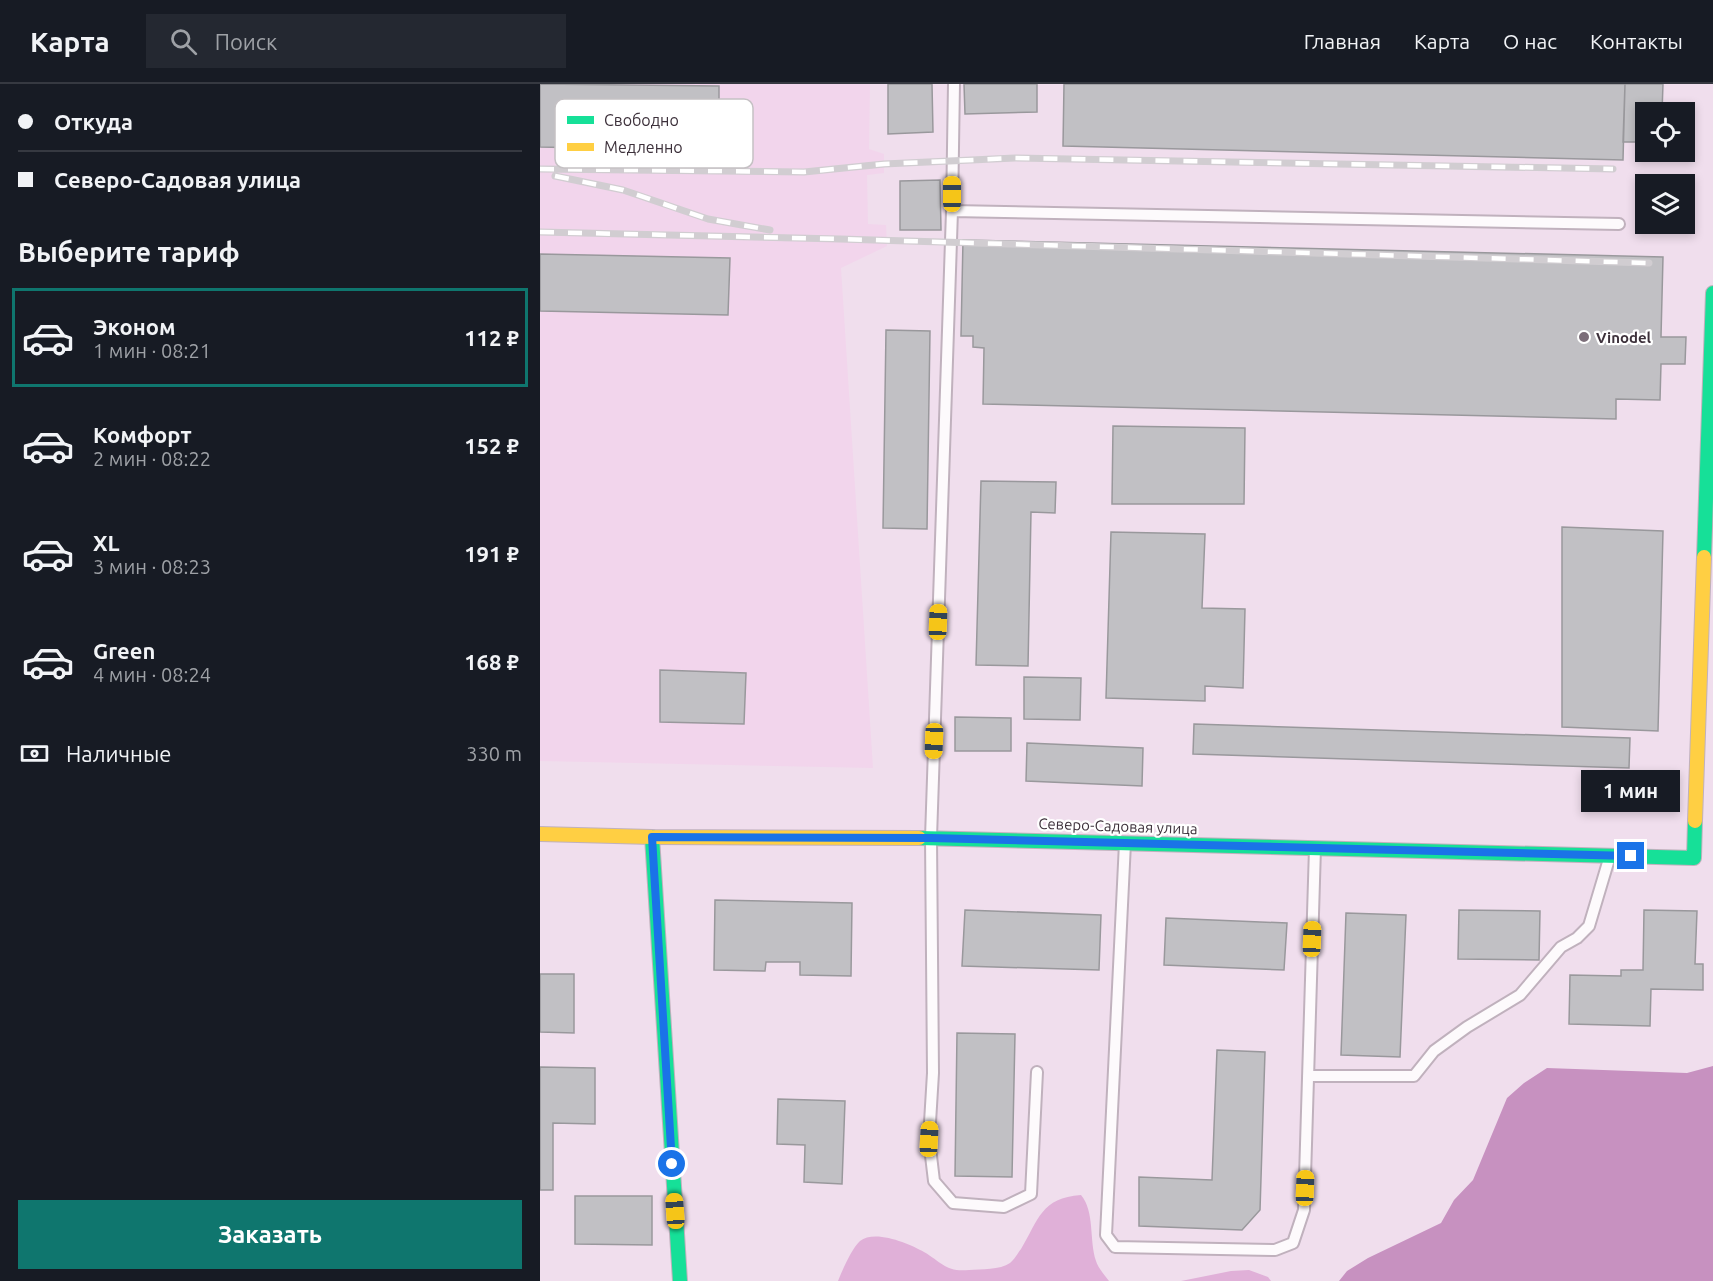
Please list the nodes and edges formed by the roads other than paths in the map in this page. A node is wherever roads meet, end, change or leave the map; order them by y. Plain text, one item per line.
1 (954, 84) edge
2 (952, 211) junction
3 (1619, 224) dead end
4 (1713, 293) edge
5 (540, 834) edge
6 (652, 837) junction
7 (931, 838) junction
8 (1125, 843) junction
9 (1315, 848) junction
10 (1610, 855) junction
11 (1037, 1072) dead end
12 (1308, 1076) junction
13 (680, 1281) edge

1 - 2 lane
2 - 3 lane
2 - 7 lane
4 - 10 street, Северо-Садовая улица
5 - 6 street, Северо-Садовая улица
6 - 7 street, Северо-Садовая улица
6 - 13 street
7 - 8 street, Северо-Садовая улица
7 - 11 lane
8 - 9 street, Северо-Садовая улица
8 - 12 lane
9 - 10 street, Северо-Садовая улица
9 - 12 lane
10 - 12 lane

